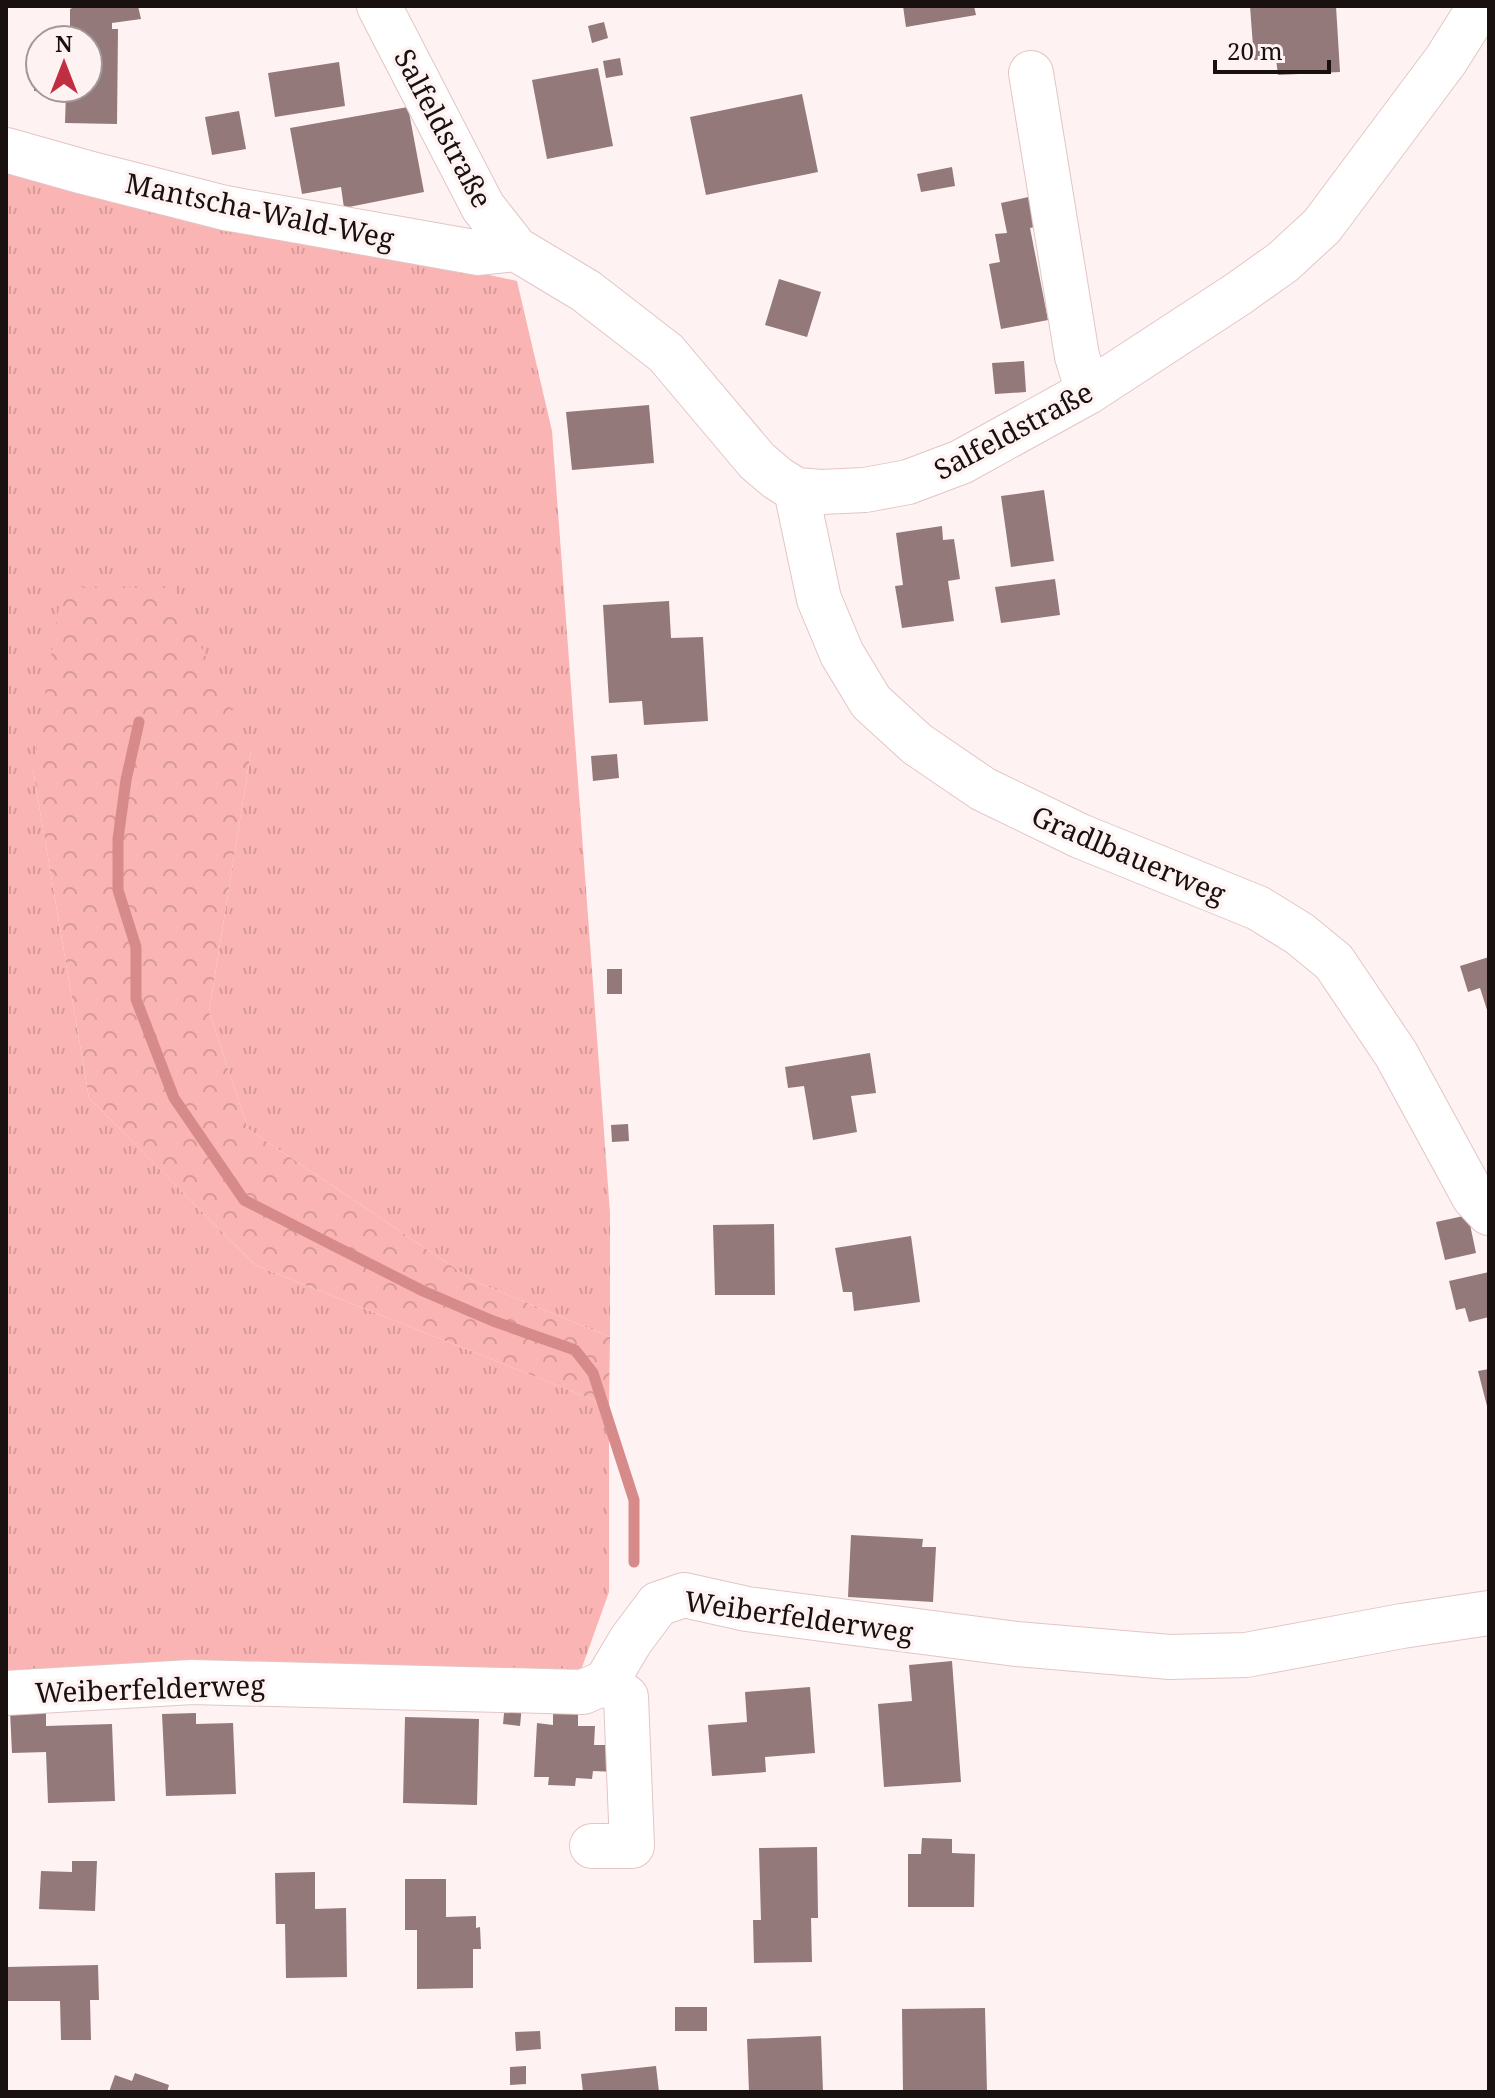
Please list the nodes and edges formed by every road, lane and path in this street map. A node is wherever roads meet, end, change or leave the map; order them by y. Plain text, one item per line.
1 (379, 6) edge
2 (1480, 6) edge
3 (1031, 73) dead end
4 (6, 150) edge
5 (516, 249) junction
6 (1088, 392) junction
7 (796, 490) junction
8 (1489, 1213) edge
9 (1489, 1613) edge
10 (606, 1682) junction
11 (6, 1693) edge
12 (592, 1846) dead end

1 - 5 street, Salfeldstraße
2 - 6 street, Salfeldstraße
3 - 6 street
4 - 5 street, Mantscha-Wald-Weg
5 - 7 street, Salfeldstraße
6 - 7 street, Salfeldstraße
7 - 8 street, Gradlbauerweg
9 - 10 street, Weiberfelderweg
10 - 11 street, Weiberfelderweg
10 - 12 street

